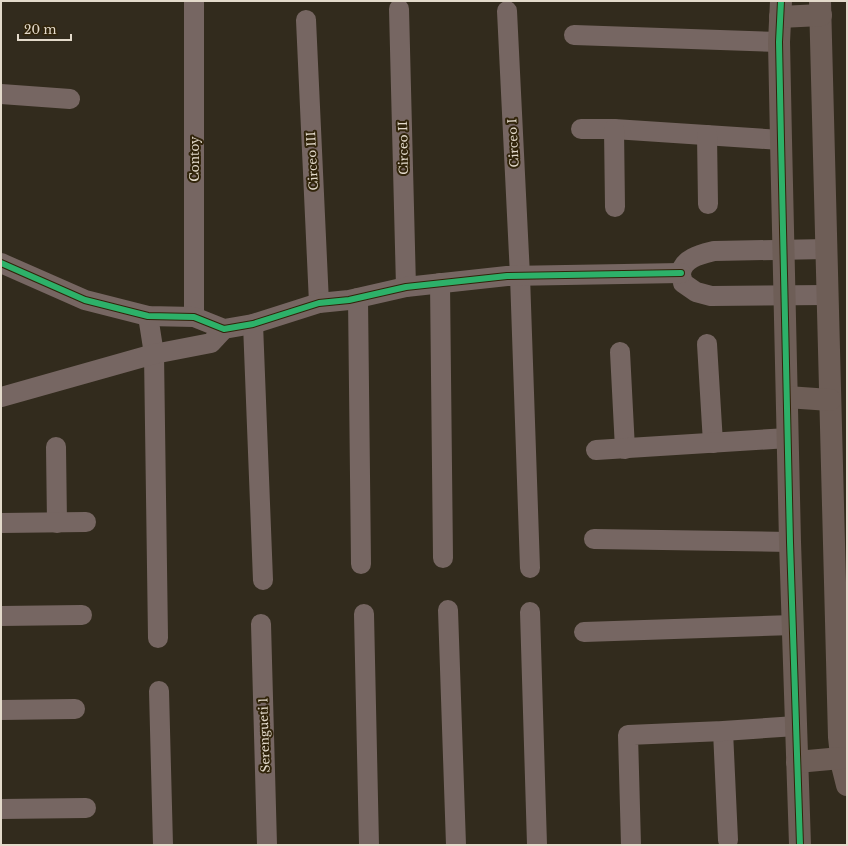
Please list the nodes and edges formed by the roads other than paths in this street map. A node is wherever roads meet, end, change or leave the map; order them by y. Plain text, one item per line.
1 (194, 1) edge
2 (821, 8) edge
3 (399, 9) dead end
4 (780, 9) edge
5 (507, 10) dead end
6 (306, 20) dead end
7 (574, 35) dead end
8 (779, 42) junction
9 (1, 94) edge
10 (70, 99) dead end
11 (581, 129) dead end
12 (614, 129) junction
13 (707, 135) junction
14 (781, 140) junction
15 (708, 204) dead end
16 (615, 207) dead end
17 (827, 249) junction
18 (784, 250) junction
19 (1, 263) edge
20 (681, 274) junction
21 (520, 276) junction
22 (440, 283) junction
23 (406, 287) junction
24 (828, 295) junction
25 (785, 296) junction
26 (358, 298) junction
27 (319, 303) junction
28 (148, 316) junction
29 (194, 317) junction
30 (253, 324) junction
31 (224, 329) junction
32 (707, 344) dead end
33 (620, 352) dead end
34 (154, 354) junction
35 (1, 397) edge
36 (787, 397) junction
37 (830, 400) junction
38 (788, 438) junction
39 (713, 443) junction
40 (56, 447) dead end
41 (624, 448) junction
42 (596, 450) dead end
43 (86, 522) dead end
44 (1, 523) edge
45 (57, 523) junction
46 (594, 539) dead end
47 (790, 542) junction
48 (444, 558) dead end
49 (361, 564) dead end
50 (530, 568) dead end
51 (263, 580) dead end
52 (448, 610) dead end
53 (530, 612) dead end
54 (364, 614) dead end
55 (82, 615) dead end
56 (1, 616) edge
57 (261, 624) dead end
58 (793, 625) junction
59 (584, 632) dead end
60 (158, 638) dead end
61 (159, 691) dead end
62 (75, 709) dead end
63 (1, 710) edge
64 (796, 726) junction
65 (723, 731) junction
66 (841, 758) junction
67 (796, 762) junction
68 (847, 785) edge
69 (86, 808) dead end
70 (1, 809) edge
71 (728, 840) dead end
72 (163, 845) edge
73 (267, 845) edge
74 (370, 845) edge
75 (456, 845) edge
76 (537, 845) edge
77 (631, 845) edge
78 (800, 845) edge

1 - 29 street, Contoy
2 - 4 street
2 - 17 street
3 - 23 street, Circeo II
4 - 8 street
5 - 21 street, Circeo I
6 - 27 street, Circeo III
7 - 8 street
8 - 14 street
9 - 10 street
11 - 12 street
12 - 13 street
12 - 16 street
13 - 14 street
13 - 15 street
14 - 18 street
17 - 18 street
17 - 24 street
18 - 20 street
18 - 25 street
19 - 28 street
20 - 21 street
20 - 25 street
21 - 22 street
21 - 50 street, Circeo I
22 - 23 street
22 - 48 street
23 - 26 street
24 - 25 street
24 - 37 street
25 - 36 street
26 - 27 street
26 - 49 street
27 - 30 street
28 - 29 street
28 - 34 street
29 - 31 street
30 - 31 street
30 - 51 street
31 - 34 street
32 - 39 street
33 - 41 street
34 - 35 street
34 - 60 street
36 - 37 street
36 - 38 street
37 - 66 street
38 - 39 street
38 - 47 street
39 - 41 street
40 - 45 street
41 - 42 street
43 - 45 street
44 - 45 street
46 - 47 street
47 - 58 street
52 - 75 street
53 - 76 street
54 - 74 street
55 - 56 street
57 - 73 street, Serengueti 1
58 - 59 street
58 - 64 street
61 - 72 street
62 - 63 street
64 - 65 street
64 - 67 street
65 - 71 street
65 - 77 street
66 - 67 street
66 - 68 street
67 - 78 street
69 - 70 street

